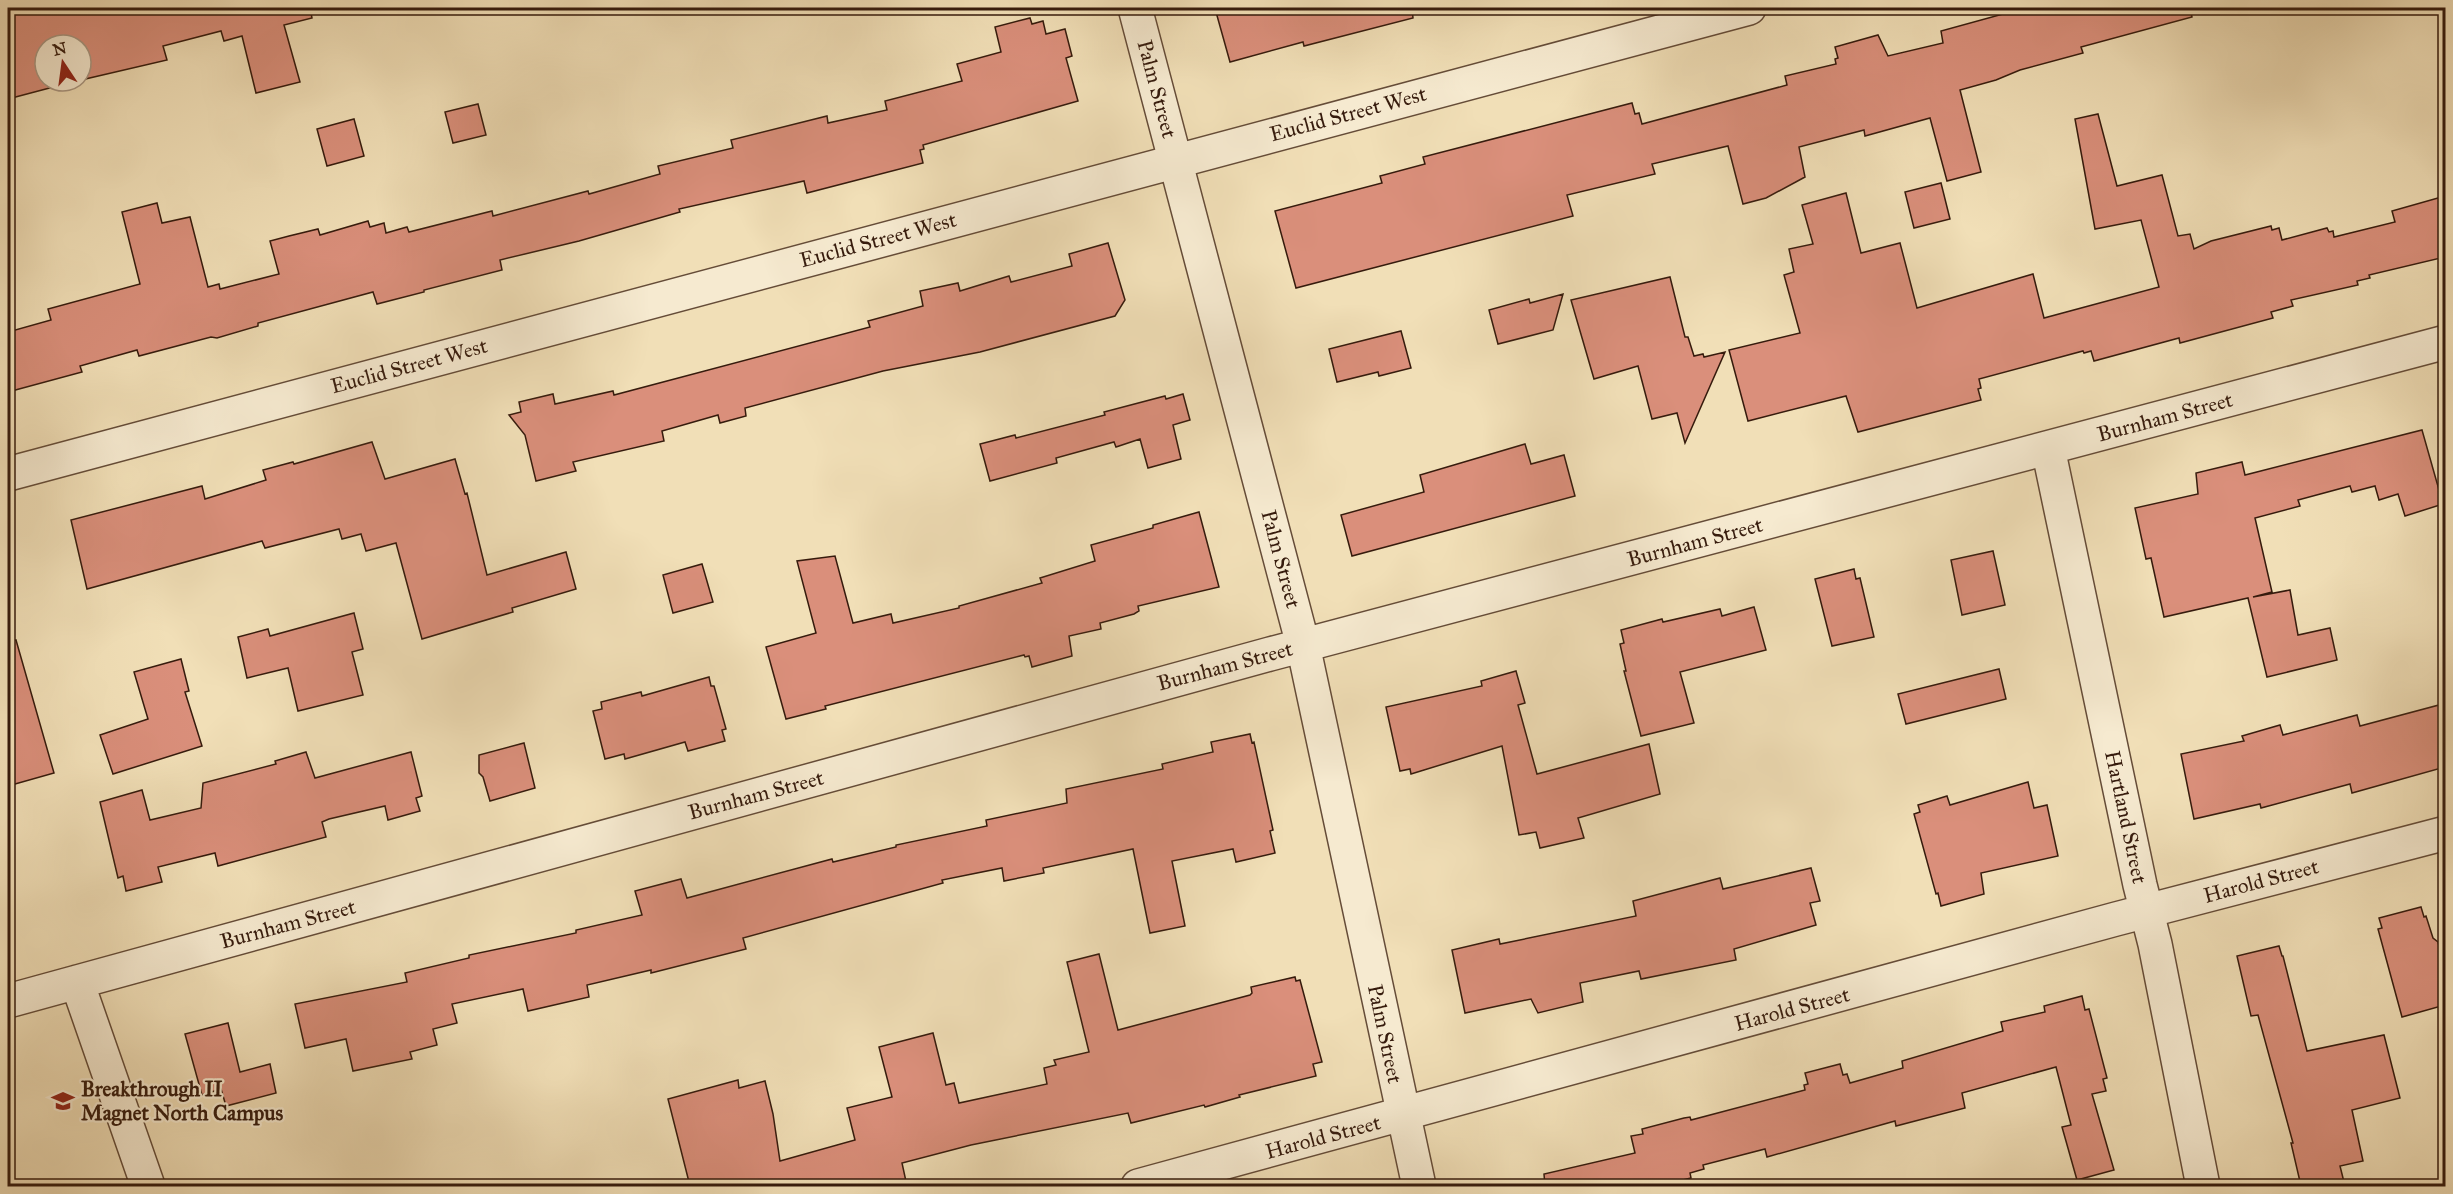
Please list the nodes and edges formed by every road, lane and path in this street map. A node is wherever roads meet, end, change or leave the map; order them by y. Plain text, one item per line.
1 (1135, 8) edge
2 (1749, 8) edge
3 (1176, 160) junction
4 (2445, 342) edge
5 (2048, 448) junction
6 (8, 474) edge
7 (1303, 645) junction
8 (2445, 833) edge
9 (2146, 912) junction
10 (77, 982) junction
11 (8, 1001) edge
12 (1402, 1116) junction
13 (148, 1186) edge
14 (1138, 1186) edge
15 (1419, 1186) edge
16 (2203, 1186) edge

1 - 3 street, Palm Street
2 - 3 street, Euclid Street West
3 - 6 street, Euclid Street West
3 - 7 street, Palm Street
4 - 5 street, Burnham Street
5 - 7 street, Burnham Street
5 - 9 street, Hartland Street
7 - 10 street, Burnham Street
7 - 12 street, Palm Street
8 - 9 street, Harold Street
9 - 12 street, Harold Street
9 - 16 street, Hartland Street
10 - 11 street, Burnham Street
10 - 13 street
12 - 14 street, Harold Street
12 - 15 street, Palm Street

